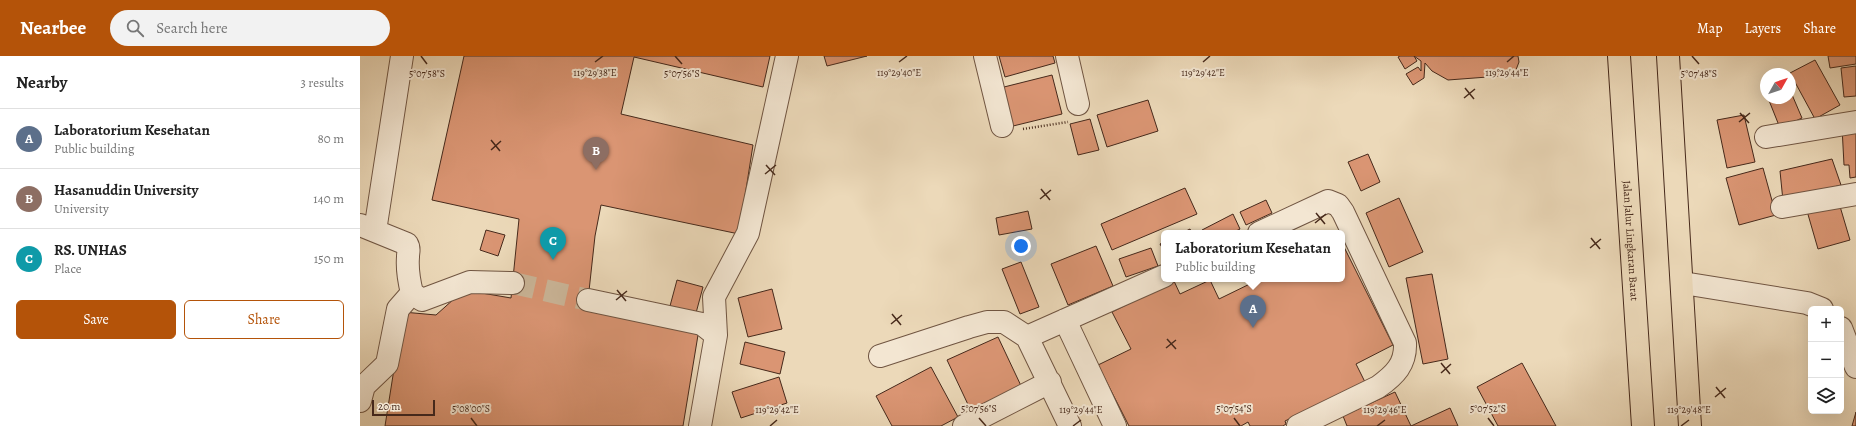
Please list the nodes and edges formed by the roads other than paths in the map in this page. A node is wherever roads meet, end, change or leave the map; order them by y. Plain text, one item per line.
1 (402, 56) edge
2 (787, 56) edge
3 (985, 56) edge
4 (1067, 56) edge
5 (1618, 56) edge
6 (1668, 56) edge
7 (1078, 104) road end
8 (1856, 122) edge
9 (1002, 126) road end
10 (1766, 137) dead end
11 (1856, 194) edge
12 (1782, 206) dead end
13 (1265, 230) edge
14 (365, 231) edge
15 (1161, 277) edge
16 (1683, 283) junction
17 (513, 284) tunnel mouth
18 (412, 293) junction
19 (588, 300) tunnel mouth
20 (1815, 306) edge
21 (1065, 320) junction
22 (716, 335) junction
23 (1844, 336) edge
24 (1028, 337) junction
25 (880, 356) dead end
26 (1856, 367) edge
27 (1050, 382) junction
28 (360, 401) edge
29 (1327, 420) edge
30 (700, 426) edge
31 (964, 426) edge
32 (1070, 426) edge
33 (1115, 426) edge
34 (1298, 426) edge
35 (1643, 426) edge
36 (1690, 426) edge

1 - 14 street
2 - 22 street
3 - 9 street
4 - 7 street
5 - 35 main road, Jalan Jalur Lingkaran Barat
6 - 16 main road
8 - 10 street
11 - 12 street
13 - 29 street
14 - 18 street
15 - 21 street
16 - 20 street
16 - 36 main road
17 - 18 street
18 - 28 street
19 - 22 street
21 - 24 street
21 - 33 street
22 - 30 street
23 - 26 street
24 - 25 street
24 - 27 street
27 - 31 street
27 - 32 street
29 - 34 street

